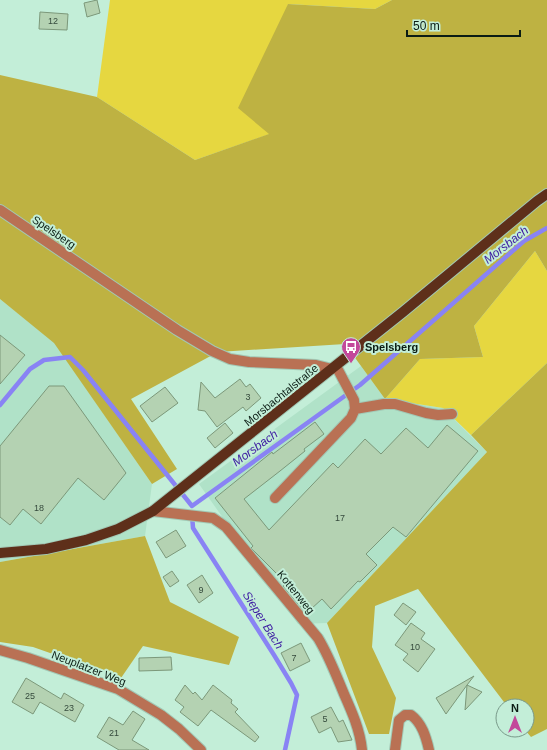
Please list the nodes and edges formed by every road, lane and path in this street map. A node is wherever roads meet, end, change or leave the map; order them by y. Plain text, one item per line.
1 (547, 194) edge
2 (0, 210) edge
3 (334, 367) junction
4 (355, 404) junction
5 (452, 414) dead end
6 (275, 498) dead end
7 (153, 511) junction
8 (0, 553) edge
9 (0, 650) edge
10 (202, 750) edge
11 (362, 750) edge
12 (395, 750) edge
13 (429, 750) edge

1 - 3 main road, Morsbachtalstraße
2 - 3 street, Spelsberg
3 - 4 street
3 - 7 main road, Morsbachtalstraße
4 - 5 street
4 - 6 street
7 - 8 main road, Morsbachtalstraße
7 - 11 street, Kottenweg
9 - 10 street, Neuplatzer Weg
12 - 13 street

